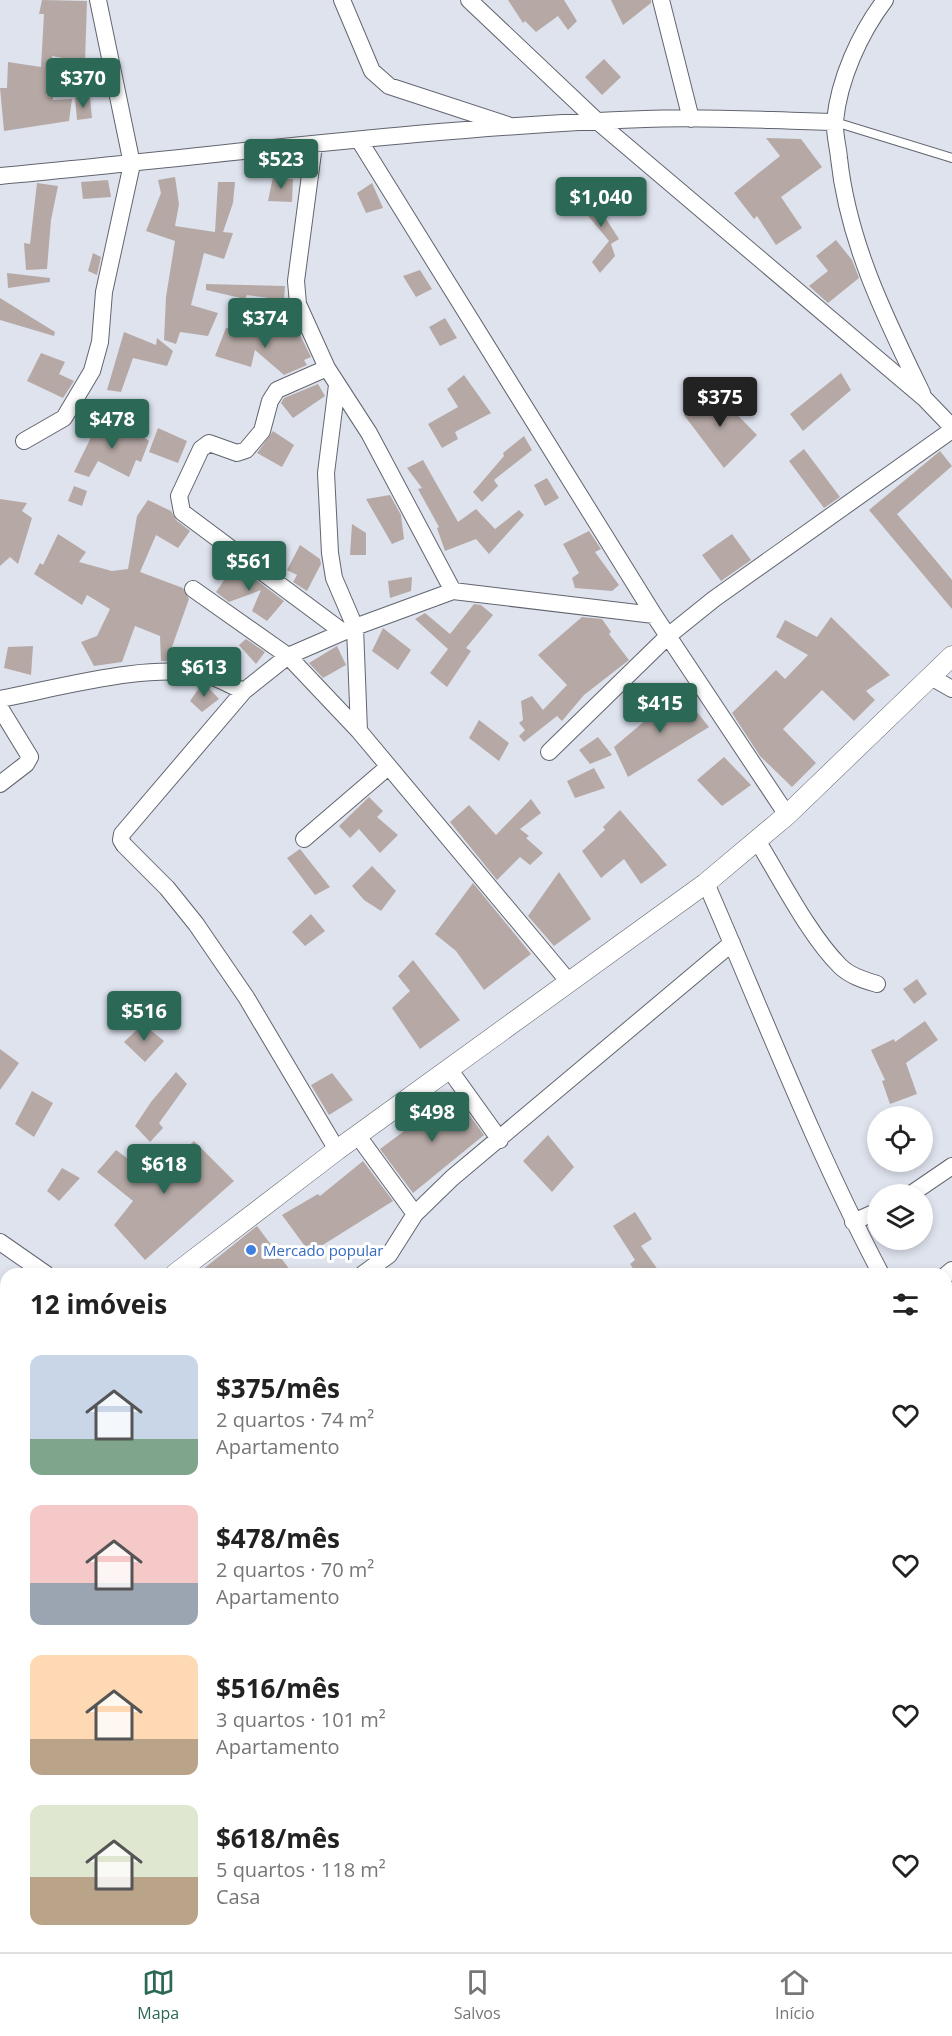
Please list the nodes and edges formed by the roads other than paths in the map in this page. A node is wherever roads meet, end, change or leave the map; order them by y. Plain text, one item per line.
1 (99, 0) edge
2 (342, 0) edge
3 (470, 0) edge
4 (661, 0) edge
5 (885, 0) edge
6 (691, 119) junction
7 (597, 121) junction
8 (835, 122) junction
9 (514, 127) junction
10 (359, 140) junction
11 (314, 145) junction
12 (952, 158) edge
13 (132, 164) junction
14 (0, 176) edge
15 (327, 368) junction
16 (337, 385) junction
17 (925, 399) junction
18 (952, 429) edge
19 (24, 441) dead end
20 (193, 589) dead end
21 (453, 591) junction
22 (654, 615) junction
23 (349, 629) junction
24 (668, 636) junction
25 (288, 656) junction
26 (952, 656) edge
27 (931, 677) junction
28 (952, 689) edge
29 (244, 691) junction
30 (0, 699) edge
31 (0, 708) edge
32 (359, 731) junction
33 (549, 752) dead end
34 (388, 766) junction
35 (0, 784) edge
36 (787, 815) junction
37 (304, 839) dead end
38 (758, 842) junction
39 (706, 883) junction
40 (732, 943) junction
41 (569, 982) junction
42 (877, 984) dead end
43 (449, 1070) junction
44 (358, 1136) junction
45 (500, 1140) junction
46 (337, 1150) junction
47 (952, 1166) edge
48 (926, 1184) edge
49 (415, 1214) junction
50 (867, 1216) edge
51 (853, 1222) junction
52 (1, 1245) edge
53 (37, 1268) edge
54 (183, 1268) edge
55 (372, 1268) edge
56 (878, 1268) edge

1 - 13 street
2 - 9 street
3 - 7 street
4 - 6 street
5 - 8 street
6 - 7 street
6 - 8 street
7 - 9 street
7 - 17 street
8 - 12 lane
8 - 17 street
9 - 10 street
10 - 11 street
10 - 22 street
11 - 13 street
11 - 15 street
13 - 14 street
13 - 19 street
15 - 16 street
15 - 23 street
16 - 21 street
16 - 23 street
17 - 18 street
18 - 24 street
20 - 25 street
21 - 22 street
21 - 23 street
22 - 24 street
23 - 25 street
23 - 32 street
24 - 33 street
24 - 36 street
25 - 29 street
25 - 32 street
26 - 27 street
27 - 28 street
27 - 36 street
29 - 30 street
29 - 46 street
31 - 35 street
32 - 34 street
34 - 37 street
34 - 41 street
36 - 38 street
38 - 39 street
38 - 42 street
39 - 40 street
39 - 41 street
40 - 45 street
40 - 51 street
41 - 43 street
43 - 44 street
43 - 45 street
44 - 46 street
44 - 49 street
45 - 49 street
46 - 54 street
47 - 48 street
49 - 55 street
50 - 51 street
51 - 56 street
52 - 53 street

